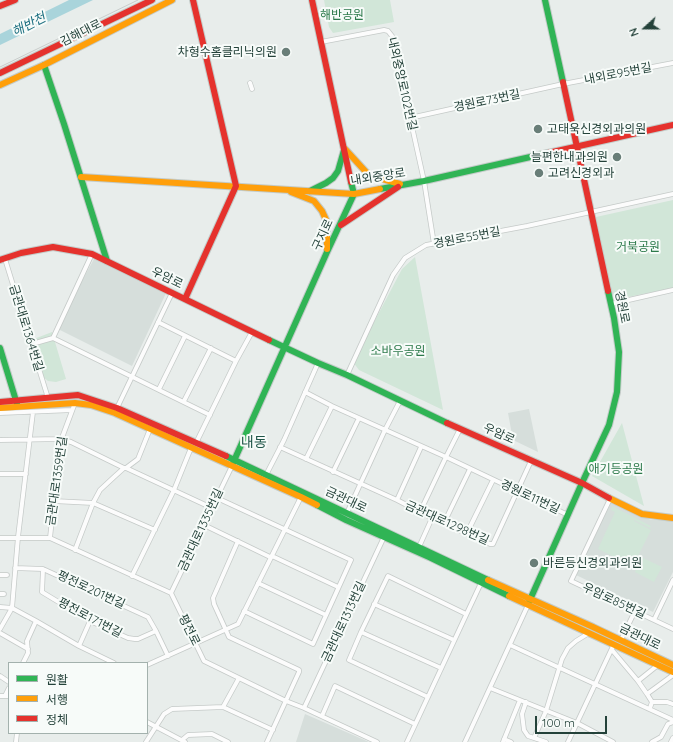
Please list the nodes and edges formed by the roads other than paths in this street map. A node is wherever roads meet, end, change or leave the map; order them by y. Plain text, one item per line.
1 (15, 0) edge
2 (152, 0) edge
3 (172, 0) edge
4 (193, 0) edge
5 (312, 0) edge
6 (545, 0) edge
7 (0, 6) edge
8 (321, 42) junction
9 (673, 63) edge
10 (44, 65) junction
11 (0, 73) edge
12 (250, 83) dead end
13 (563, 84) junction
14 (0, 85) edge
15 (252, 89) dead end
16 (410, 118) junction
17 (673, 125) edge
18 (577, 147) junction
19 (344, 148) junction
20 (81, 177) junction
21 (424, 181) junction
22 (401, 185) junction
23 (236, 186) junction
24 (286, 190) junction
25 (309, 191) junction
26 (354, 194) junction
27 (673, 194) edge
28 (591, 212) junction
29 (339, 226) junction
30 (434, 244) junction
31 (327, 252) junction
32 (92, 254) junction
33 (2, 260) edge
34 (107, 261) junction
35 (673, 290) edge
36 (172, 293) junction
37 (184, 299) junction
38 (611, 304) junction
39 (158, 322) junction
40 (252, 332) junction
41 (185, 336) junction
42 (53, 338) junction
43 (32, 344) junction
44 (0, 348) edge
45 (211, 348) junction
46 (285, 348) junction
47 (236, 361) junction
48 (318, 363) junction
49 (347, 375) junction
50 (132, 376) junction
51 (159, 389) junction
52 (305, 392) junction
53 (48, 398) junction
54 (16, 400) junction
55 (184, 401) junction
56 (400, 401) junction
57 (0, 402) edge
58 (75, 403) junction
59 (332, 406) junction
60 (18, 407) junction
61 (0, 408) edge
62 (116, 408) junction
63 (72, 410) junction
64 (33, 412) junction
65 (0, 413) edge
66 (210, 415) junction
67 (358, 418) junction
68 (150, 429) junction
69 (460, 429) junction
70 (385, 430) junction
71 (61, 439) junction
72 (0, 440) edge
73 (30, 440) junction
74 (194, 446) junction
75 (280, 447) junction
76 (421, 447) junction
77 (446, 458) junction
78 (306, 459) junction
79 (531, 461) junction
80 (233, 463) junction
81 (125, 468) junction
82 (470, 469) junction
83 (334, 472) junction
84 (0, 474) edge
85 (26, 474) junction
86 (266, 475) junction
87 (493, 480) junction
88 (582, 483) junction
89 (361, 485) junction
90 (174, 490) junction
91 (518, 492) junction
92 (301, 497) junction
93 (217, 498) junction
94 (610, 499) junction
95 (397, 500) junction
96 (54, 501) junction
97 (93, 503) junction
98 (212, 508) junction
99 (420, 512) junction
100 (347, 513) junction
101 (568, 515) junction
102 (432, 518) junction
103 (673, 518) edge
104 (444, 523) junction
105 (204, 525) junction
106 (285, 529) junction
107 (155, 530) junction
108 (467, 534) junction
109 (384, 537) junction
110 (0, 538) edge
111 (18, 538) junction
112 (50, 538) junction
113 (238, 541) junction
114 (419, 547) junction
115 (75, 550) junction
116 (271, 556) junction
117 (15, 568) junction
118 (43, 568) junction
119 (0, 575) edge
120 (7, 575) dead end
121 (132, 576) junction
122 (673, 580) edge
123 (258, 583) junction
124 (481, 583) junction
125 (338, 587) junction
126 (171, 593) junction
127 (531, 598) junction
128 (374, 604) junction
129 (528, 605) junction
130 (0, 607) edge
131 (12, 608) junction
132 (244, 611) junction
133 (635, 611) junction
134 (466, 614) junction
135 (326, 616) junction
136 (654, 620) junction
137 (36, 621) junction
138 (90, 621) junction
139 (0, 629) edge
140 (226, 629) junction
141 (673, 629) edge
142 (156, 631) junction
143 (361, 632) junction
144 (590, 632) junction
145 (0, 633) edge
146 (454, 640) junction
147 (621, 640) junction
148 (196, 643) junction
149 (510, 645) junction
150 (79, 646) junction
151 (613, 647) junction
152 (28, 650) junction
153 (168, 656) junction
154 (24, 662) edge
155 (112, 662) edge
156 (148, 665) edge
157 (658, 665) junction
158 (673, 665) edge
159 (441, 668) junction
160 (559, 668) junction
161 (673, 673) edge
162 (238, 678) junction
163 (638, 681) junction
164 (595, 684) junction
165 (490, 688) junction
166 (647, 694) junction
167 (0, 696) edge
168 (7, 696) edge
169 (428, 697) junction
170 (520, 700) junction
171 (286, 701) junction
172 (526, 702) junction
173 (652, 702) junction
174 (673, 704) edge
175 (223, 707) junction
176 (304, 708) junction
177 (650, 708) junction
178 (546, 710) junction
179 (322, 716) junction
180 (673, 721) edge
181 (148, 723) edge
182 (576, 723) junction
183 (415, 724) junction
184 (156, 727) junction
185 (273, 730) junction
186 (534, 738) junction
187 (673, 738) edge
188 (503, 740) edge
189 (184, 741) edge
190 (146, 742) edge
191 (228, 742) edge
192 (267, 742) edge
193 (377, 742) edge
194 (407, 742) edge
195 (465, 742) edge
196 (511, 742) edge
197 (546, 742) edge
198 (568, 742) edge
199 (613, 742) edge
200 (652, 742) edge
201 (671, 742) edge

1 - 7 street
2 - 11 street, 김해대로
3 - 10 street, 김해대로
4 - 23 street
5 - 8 street
6 - 13 street, 경원로
8 - 16 street, 내외중앙로102번길
8 - 19 street
9 - 13 street, 내외로95번길
10 - 14 street, 김해대로
10 - 20 street
12 - 15 street
13 - 16 street, 경원로73번길
13 - 18 street, 경원로
16 - 21 street, 내외중앙로102번길
17 - 18 street, 내외중앙로
18 - 21 street, 내외중앙로
18 - 28 street, 경원로
19 - 22 street
19 - 25 street
19 - 26 street
20 - 23 street, 내외중앙로
20 - 34 street
21 - 22 street, 내외중앙로
21 - 30 street, 내외중앙로102번길
22 - 26 street, 내외중앙로
22 - 29 street
23 - 24 street, 내외중앙로
23 - 37 street
24 - 25 street, 내외중앙로
24 - 31 street
25 - 26 street, 내외중앙로
26 - 29 street, 구지로
27 - 28 street, 경원로55번길
28 - 30 street, 경원로55번길
28 - 38 street, 경원로
29 - 31 street, 구지로
30 - 49 street, 경원로55번길
31 - 46 street, 구지로
32 - 33 street, 우암로
32 - 34 street, 우암로
32 - 42 street
33 - 43 street, 금관대로1364번길
34 - 36 street, 우암로
35 - 38 street
36 - 37 street, 우암로
36 - 39 street
37 - 40 street, 우암로
38 - 88 street, 경원로
39 - 41 street
39 - 50 street
40 - 46 street, 우암로
40 - 47 street
41 - 45 street
41 - 51 street
42 - 43 street
42 - 50 street
43 - 53 street, 금관대로1364번길
44 - 54 street
45 - 47 street
45 - 55 street
46 - 48 street, 우암로
46 - 80 street, 구지로
47 - 66 street
48 - 49 street, 우암로
48 - 52 street
49 - 56 street, 우암로
50 - 51 street
50 - 62 street
51 - 55 street
52 - 59 street, 경원로11번길
52 - 75 street
53 - 54 street, 금관대로
53 - 62 street, 금관대로
54 - 57 street, 금관대로
54 - 60 street
55 - 66 street
56 - 69 street, 우암로
56 - 70 street
58 - 60 street, 금관대로
58 - 63 street, 금관대로1359번길
58 - 68 street, 금관대로
59 - 67 street, 경원로11번길
59 - 78 street
60 - 61 street, 금관대로
62 - 74 street, 금관대로
63 - 64 street
63 - 71 street, 금관대로1359번길
64 - 65 street
64 - 73 street
66 - 74 street
67 - 70 street, 경원로11번길
67 - 83 street
68 - 74 street, 금관대로
68 - 81 street
69 - 77 street
69 - 79 street, 우암로
70 - 76 street, 경원로11번길
70 - 89 street
71 - 73 street
71 - 81 street
71 - 96 street, 금관대로1359번길
72 - 73 street
73 - 85 street
74 - 80 street, 금관대로
74 - 90 street
75 - 78 street, 금관대로1298번길
75 - 86 street
76 - 77 street, 경원로11번길
76 - 95 street
77 - 82 street, 경원로11번길
77 - 99 street
78 - 83 street, 금관대로1298번길
79 - 88 street, 우암로
79 - 91 street, 금관대로1298번길
80 - 86 street, 금관대로
80 - 92 street, 금관대로
80 - 93 street, 금관대로1335번길
81 - 90 street
81 - 97 street
82 - 87 street, 경원로11번길
82 - 104 street
83 - 89 street, 금관대로1298번길
84 - 85 street
85 - 111 street
86 - 100 street, 금관대로
87 - 91 street, 경원로11번길
87 - 108 street, 경원로11번길
88 - 94 street, 우암로
88 - 101 street, 경원로
89 - 95 street, 금관대로1298번길
89 - 100 street
90 - 98 street
90 - 107 street
91 - 101 street, 경원로11번길
91 - 108 street, 금관대로1298번길
92 - 106 street
92 - 109 street, 금관대로
93 - 98 street, 금관대로1335번길
93 - 106 street
94 - 103 street, 우암로
94 - 133 street, 우암로85번길
95 - 99 street, 금관대로1298번길
96 - 97 street
96 - 112 street, 금관대로1359번길
97 - 107 street
97 - 115 street
98 - 105 street, 금관대로1335번길
99 - 102 street, 금관대로1298번길
100 - 114 street, 금관대로
101 - 127 street, 경원로
102 - 104 street, 금관대로1298번길
102 - 114 street
104 - 108 street, 금관대로1298번길
105 - 113 street
105 - 126 street, 금관대로1335번길
106 - 116 street
106 - 125 street, 금관대로1313번길
107 - 121 street
109 - 124 street, 금관대로
109 - 176 street, 금관대로1313번길
110 - 111 street
111 - 112 street
111 - 117 street
112 - 115 street
113 - 116 street
113 - 140 street
114 - 127 street, 금관대로
115 - 121 street
116 - 123 street
116 - 125 street
117 - 118 street, 평전로201번길
117 - 131 street
118 - 138 street, 평전로171번길
118 - 142 street, 평전로201번길
119 - 120 street
121 - 126 street
122 - 136 street
123 - 132 street
123 - 135 street
124 - 129 street, 금관대로
124 - 134 street
125 - 135 street, 금관대로1313번길
126 - 148 street, 평전로
127 - 129 street, 경원로
127 - 147 street, 금관대로
128 - 134 street, 금관대로1313번길
128 - 143 street, 금관대로1313번길
128 - 146 street
129 - 144 street, 금관대로
129 - 149 street
130 - 131 street
131 - 137 street
131 - 139 street
132 - 135 street, 금관대로1313번길
132 - 140 street
133 - 136 street, 우암로85번길
133 - 147 street
134 - 146 street
136 - 141 street, 우암로85번길
137 - 150 street
137 - 152 street
138 - 142 street, 평전로171번길
138 - 150 street
140 - 148 street
140 - 171 street
142 - 153 street
143 - 159 street
143 - 169 street, 금관대로1313번길
144 - 151 street, 금관대로
144 - 160 street
145 - 152 street
146 - 159 street
147 - 158 street, 금관대로
148 - 153 street
148 - 162 street, 평전로
149 - 160 street
149 - 165 street
150 - 155 street
151 - 157 street, 금관대로
151 - 163 street
151 - 164 street
152 - 154 street
153 - 156 street
157 - 161 street, 금관대로
157 - 163 street
159 - 169 street
160 - 164 street
160 - 178 street
161 - 166 street
162 - 171 street, 평전로
162 - 175 street
163 - 166 street
164 - 177 street
164 - 182 street
165 - 170 street
165 - 195 street
166 - 173 street
167 - 168 street
169 - 183 street
170 - 172 street
170 - 188 street
171 - 176 street, 평전로
171 - 185 street
172 - 178 street
172 - 186 street
173 - 174 street
173 - 177 street
175 - 184 street
175 - 185 street
176 - 179 street, 평전로
177 - 180 street
178 - 182 street
178 - 186 street
179 - 183 street
179 - 193 street, 평전로
180 - 200 street
181 - 184 street
182 - 198 street
182 - 199 street
183 - 194 street
184 - 189 street
184 - 190 street
185 - 192 street
186 - 197 street
187 - 201 street
188 - 196 street
189 - 191 street

